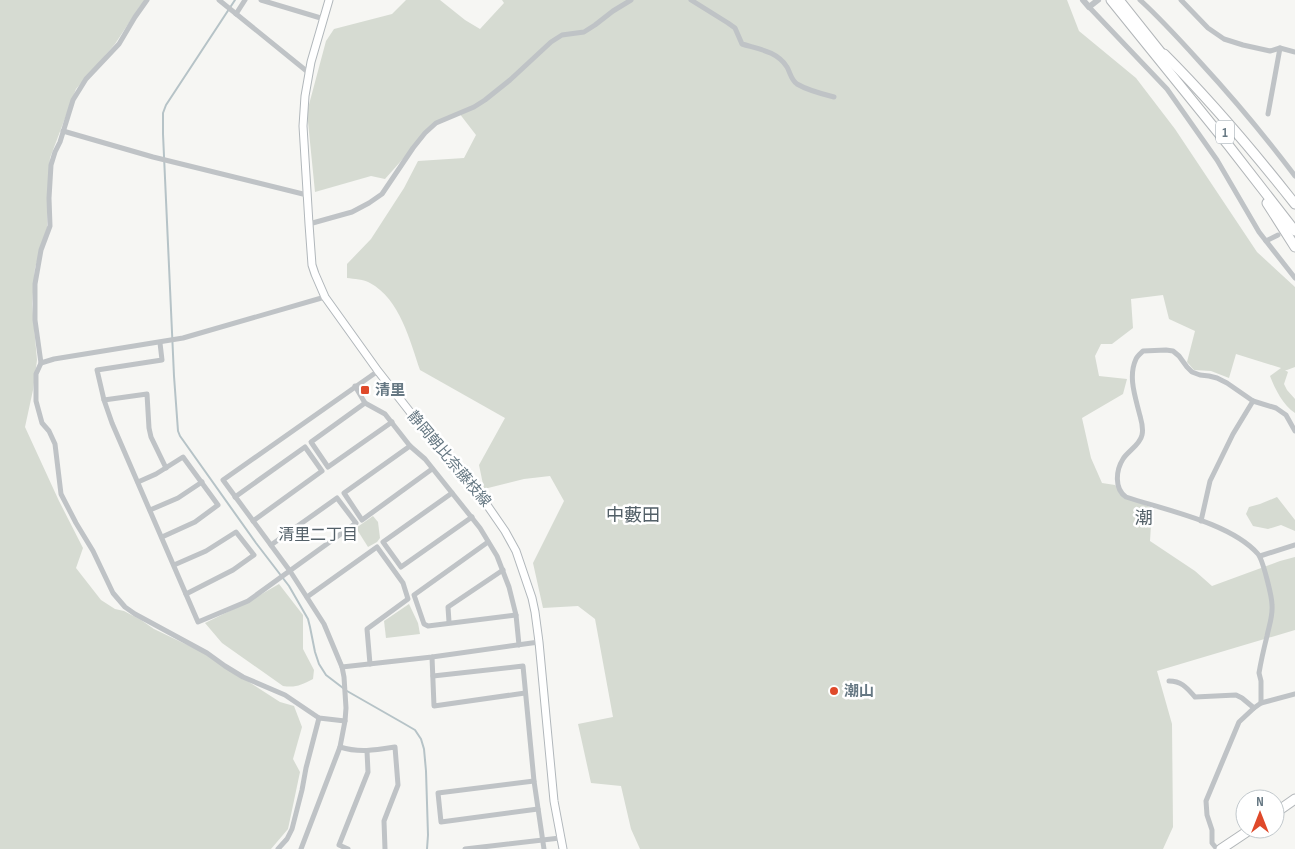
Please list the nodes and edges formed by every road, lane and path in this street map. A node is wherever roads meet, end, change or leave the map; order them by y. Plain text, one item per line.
1 (147, 0) edge
2 (245, 0) edge
3 (261, 0) edge
4 (329, 0) edge
5 (631, 0) edge
6 (691, 0) edge
7 (1084, 0) edge
8 (1098, 0) edge
9 (1111, 0) edge
10 (1119, 0) edge
11 (1140, 0) edge
12 (1181, 0) edge
13 (221, 1) edge
14 (1089, 7) junction
15 (234, 12) junction
16 (324, 19) junction
17 (1153, 43) junction
18 (1280, 48) junction
19 (1295, 52) edge
20 (309, 73) junction
21 (834, 97) dead end
22 (1268, 114) dead end
23 (63, 131) junction
24 (1224, 139) junction
25 (1295, 176) edge
26 (307, 195) junction
27 (1295, 204) edge
28 (1295, 222) edge
29 (309, 224) junction
30 (1295, 231) edge
31 (1278, 235) dead end
32 (1266, 241) junction
33 (1295, 247) edge
34 (1295, 278) edge
35 (325, 297) junction
36 (160, 343) junction
37 (41, 363) junction
38 (378, 371) junction
39 (355, 386) junction
40 (104, 400) junction
41 (1253, 401) junction
42 (365, 403) junction
43 (392, 422) junction
44 (1295, 431) edge
45 (410, 446) junction
46 (166, 468) junction
47 (432, 469) junction
48 (138, 482) junction
49 (202, 482) junction
50 (452, 493) junction
51 (235, 497) junction
52 (150, 510) junction
53 (472, 517) junction
54 (253, 521) junction
55 (1201, 521) junction
56 (162, 538) junction
57 (488, 542) junction
58 (1295, 545) edge
59 (271, 546) junction
60 (1260, 556) junction
61 (174, 565) junction
62 (503, 570) junction
63 (290, 571) junction
64 (186, 594) junction
65 (307, 597) junction
66 (516, 614) junction
67 (449, 622) junction
68 (539, 642) junction
69 (520, 644) junction
70 (432, 657) junction
71 (370, 664) junction
72 (342, 667) junction
73 (433, 676) junction
74 (1169, 681) dead end
75 (526, 693) junction
76 (1295, 694) edge
77 (1261, 703) junction
78 (1254, 708) junction
79 (319, 718) junction
80 (345, 721) junction
81 (340, 747) junction
82 (367, 751) junction
83 (534, 781) junction
84 (538, 809) junction
85 (560, 838) junction
86 (542, 839) junction
87 (1235, 839) edge
88 (278, 849) edge
89 (300, 849) edge
90 (348, 849) edge
91 (383, 849) edge
92 (465, 849) edge
93 (544, 849) edge
94 (562, 849) edge
95 (1219, 849) edge

1 - 23 street
2 - 15 street
3 - 16 street
4 - 16 main road, 静岡朝比奈藤枝線
5 - 29 street
6 - 21 street
7 - 14 street
8 - 14 street
9 - 24 highway
10 - 17 highway, 1
11 - 25 street
12 - 18 street
13 - 15 street
14 - 32 street
15 - 20 street
16 - 20 main road, 静岡朝比奈藤枝線
17 - 27 highway
17 - 28 highway, 1
18 - 19 street
18 - 22 street
20 - 26 main road, 静岡朝比奈藤枝線
23 - 26 street
23 - 37 street
24 - 30 highway
24 - 33 highway
26 - 29 main road, 静岡朝比奈藤枝線
29 - 35 main road, 静岡朝比奈藤枝線
31 - 32 street
32 - 34 street
35 - 36 street
35 - 38 main road, 静岡朝比奈藤枝線
36 - 37 street
36 - 40 street
37 - 79 street
38 - 39 street
38 - 68 main road, 静岡朝比奈藤枝線
39 - 42 street
39 - 51 street
40 - 46 street
40 - 48 street
41 - 44 street
41 - 55 street
41 - 55 street
42 - 43 street
42 - 43 street
43 - 45 street
45 - 47 street
45 - 47 street
46 - 48 street
46 - 49 street
47 - 50 street
48 - 52 street
49 - 52 street
49 - 56 street
50 - 53 street
50 - 53 street
51 - 54 street
51 - 54 street
52 - 56 street
53 - 57 street
54 - 59 street
55 - 60 street
56 - 61 street
57 - 62 street
57 - 67 street
58 - 60 street
59 - 63 street
59 - 63 street
60 - 77 street
61 - 64 street
61 - 64 street
62 - 66 street
62 - 67 street
63 - 64 street
63 - 65 street
65 - 71 street
65 - 72 street
66 - 67 street
66 - 69 street
68 - 69 street
68 - 85 main road, 静岡朝比奈藤枝線
69 - 70 street
70 - 71 street
70 - 73 street
71 - 72 street
72 - 80 street
73 - 75 street
73 - 75 street
74 - 78 street
75 - 83 street
76 - 77 street
77 - 78 street
78 - 95 street
79 - 80 street
79 - 88 street
80 - 81 street
81 - 82 street
81 - 89 street
82 - 90 street
82 - 91 street
83 - 84 street
83 - 84 street
84 - 86 street
85 - 86 street
85 - 94 main road, 静岡朝比奈藤枝線
86 - 92 street
86 - 93 street
87 - 95 highway

